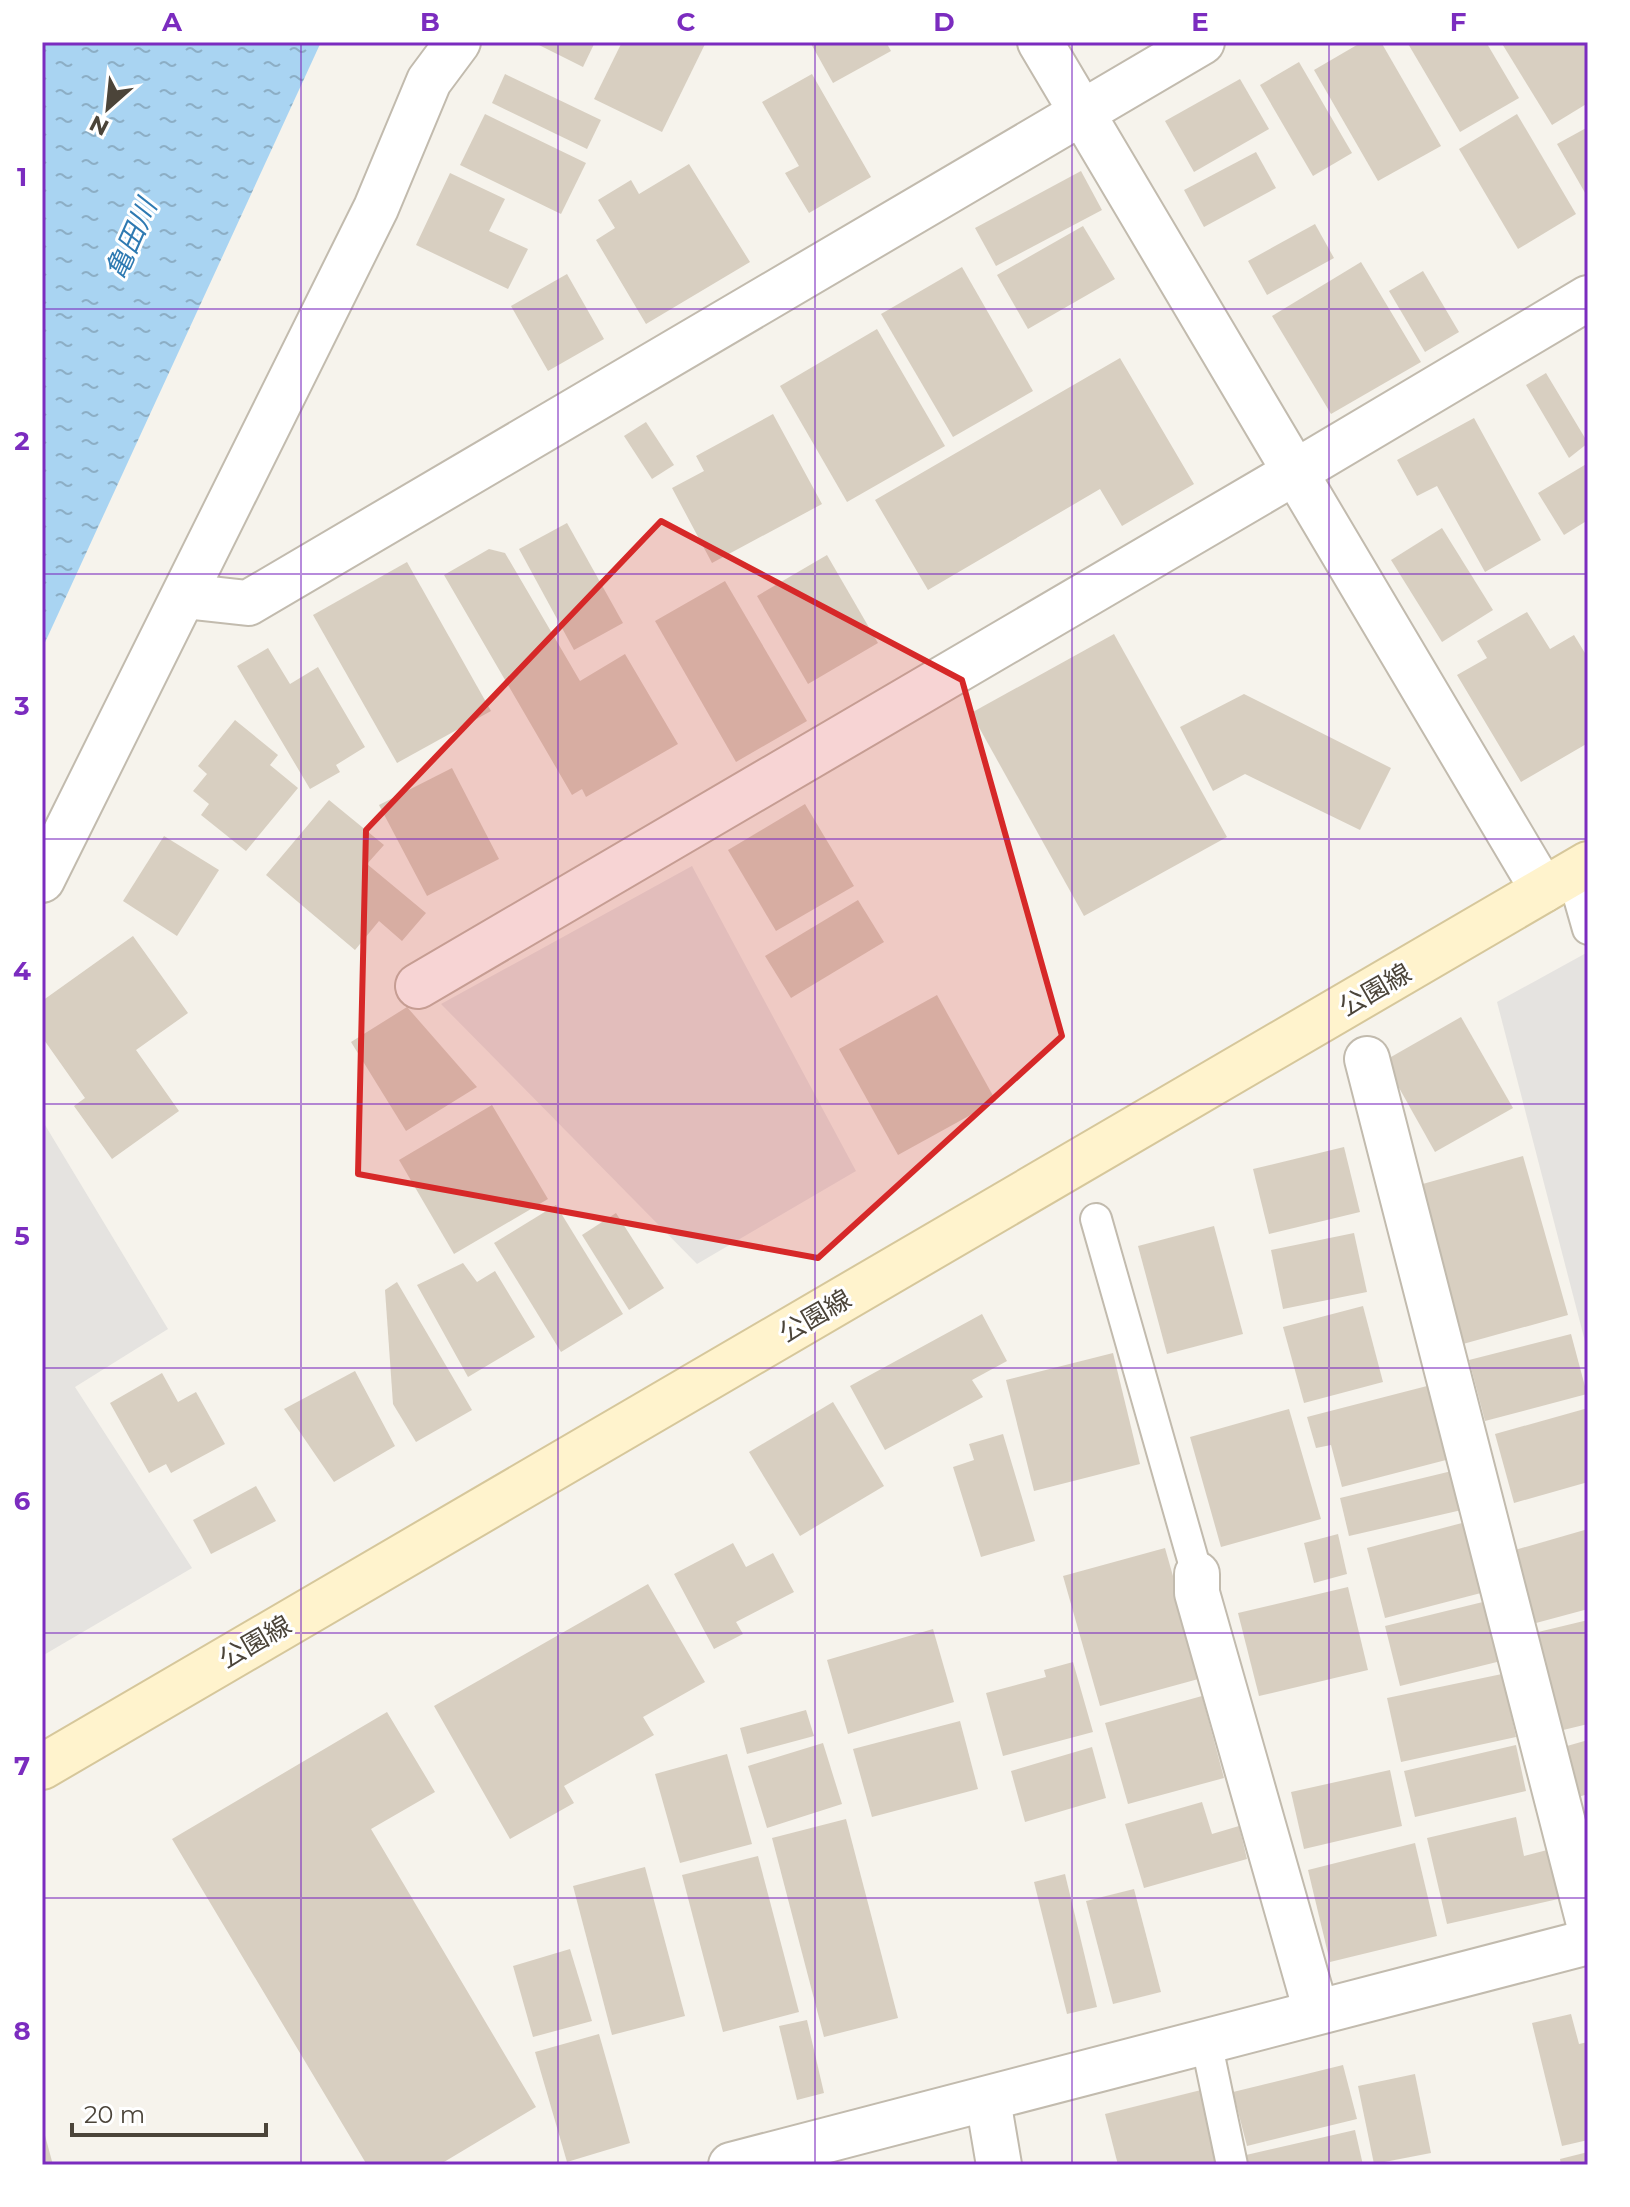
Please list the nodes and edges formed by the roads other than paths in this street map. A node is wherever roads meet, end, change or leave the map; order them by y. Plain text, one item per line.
1 (458, 42) edge
2 (1040, 42) edge
3 (1202, 42) edge
4 (433, 62) edge
5 (1082, 114) junction
6 (1588, 298) edge
7 (1297, 471) junction
8 (184, 596) junction
9 (1568, 876) edge
10 (42, 880) edge
11 (1588, 929) edge
12 (418, 986) dead end
13 (1367, 1059) dead end
14 (1096, 1219) dead end
15 (1197, 1574) joint
16 (42, 1767) edge
17 (1588, 1920) edge
18 (1588, 1942) edge
19 (1316, 2011) junction
20 (1206, 2041) junction
21 (988, 2100) junction
22 (863, 2148) edge
23 (731, 2165) edge
24 (999, 2165) edge
25 (1232, 2165) edge

1 - 4 street
2 - 5 street
3 - 5 street
4 - 8 street
5 - 7 street
5 - 8 street
6 - 7 street
7 - 9 street
7 - 12 street
8 - 10 street
9 - 11 lane
9 - 16 street, 公園線
13 - 17 street
14 - 15 lane
15 - 19 street
18 - 19 street
19 - 20 street
20 - 21 street
20 - 25 lane
21 - 22 street
21 - 24 street
22 - 23 street

